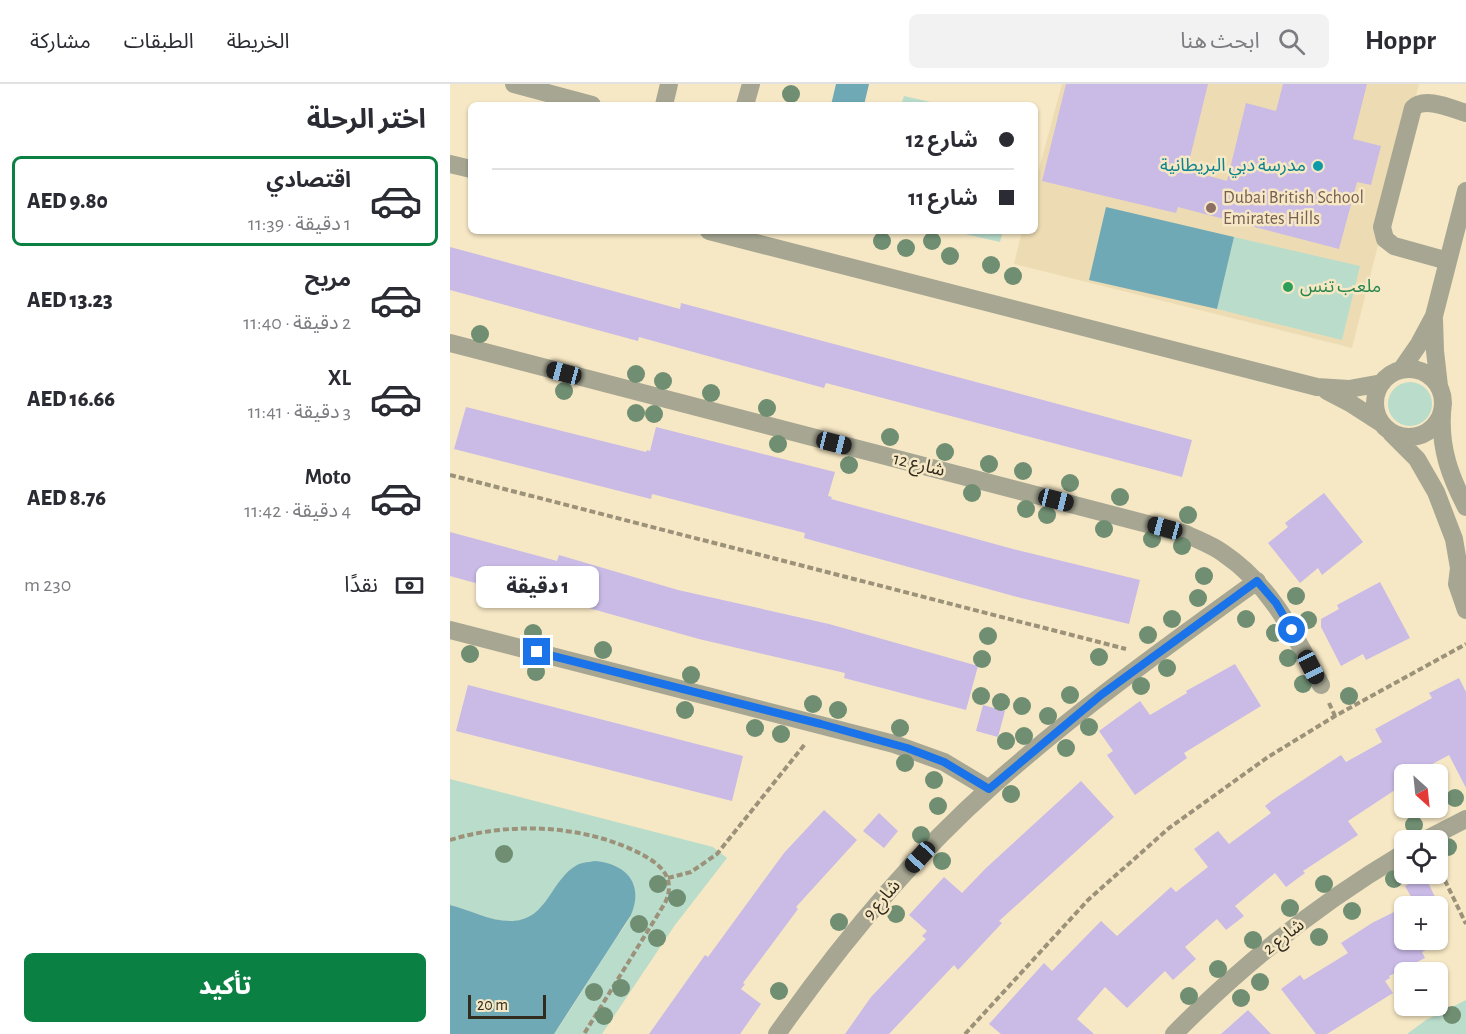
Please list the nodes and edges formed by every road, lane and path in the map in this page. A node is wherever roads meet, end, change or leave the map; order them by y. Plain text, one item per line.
1 (514, 84) edge
2 (669, 84) edge
3 (751, 84) edge
4 (581, 102) edge
5 (665, 102) edge
6 (746, 102) edge
7 (1466, 113) edge
8 (450, 164) edge
9 (468, 168) edge
10 (1466, 191) edge
11 (721, 234) edge
12 (1448, 261) junction
13 (1434, 316) junction
14 (450, 343) edge
15 (1401, 370) junction
16 (1382, 383) junction
17 (1439, 386) junction
18 (1317, 387) junction
19 (1442, 413) junction
20 (1385, 427) junction
21 (450, 475) edge
22 (1466, 507) edge
23 (1464, 570) edge
24 (1257, 581) junction
25 (1466, 610) edge
26 (450, 630) edge
27 (1466, 644) edge
28 (1153, 656) junction
29 (1320, 685) dead end
30 (821, 724) junction
31 (989, 789) junction
32 (1466, 819) edge
33 (1445, 830) edge
34 (450, 840) edge
35 (1394, 859) edge
36 (668, 878) junction
37 (1447, 884) edge
38 (1466, 924) edge
39 (584, 1034) edge
40 (777, 1034) edge
41 (965, 1034) edge
42 (1174, 1034) edge

1 - 4 street
2 - 5 street
3 - 6 street
7 - 12 street
8 - 9 street
10 - 12 street
11 - 18 street
12 - 13 street
13 - 15 street
13 - 17 street
14 - 24 street, شارع 12
15 - 16 street
15 - 17 street
16 - 18 street
16 - 20 street
17 - 19 street
18 - 20 street
19 - 20 street
19 - 22 street
20 - 23 street
21 - 28 path
23 - 25 street
24 - 28 street, شارع 9
24 - 29 street, شارع 12
26 - 30 street
27 - 41 path
28 - 31 street, شارع 9
30 - 31 street
30 - 36 path
31 - 40 street, شارع 9
32 - 33 street
34 - 36 path
35 - 42 street, شارع 2
36 - 39 path
37 - 38 path

